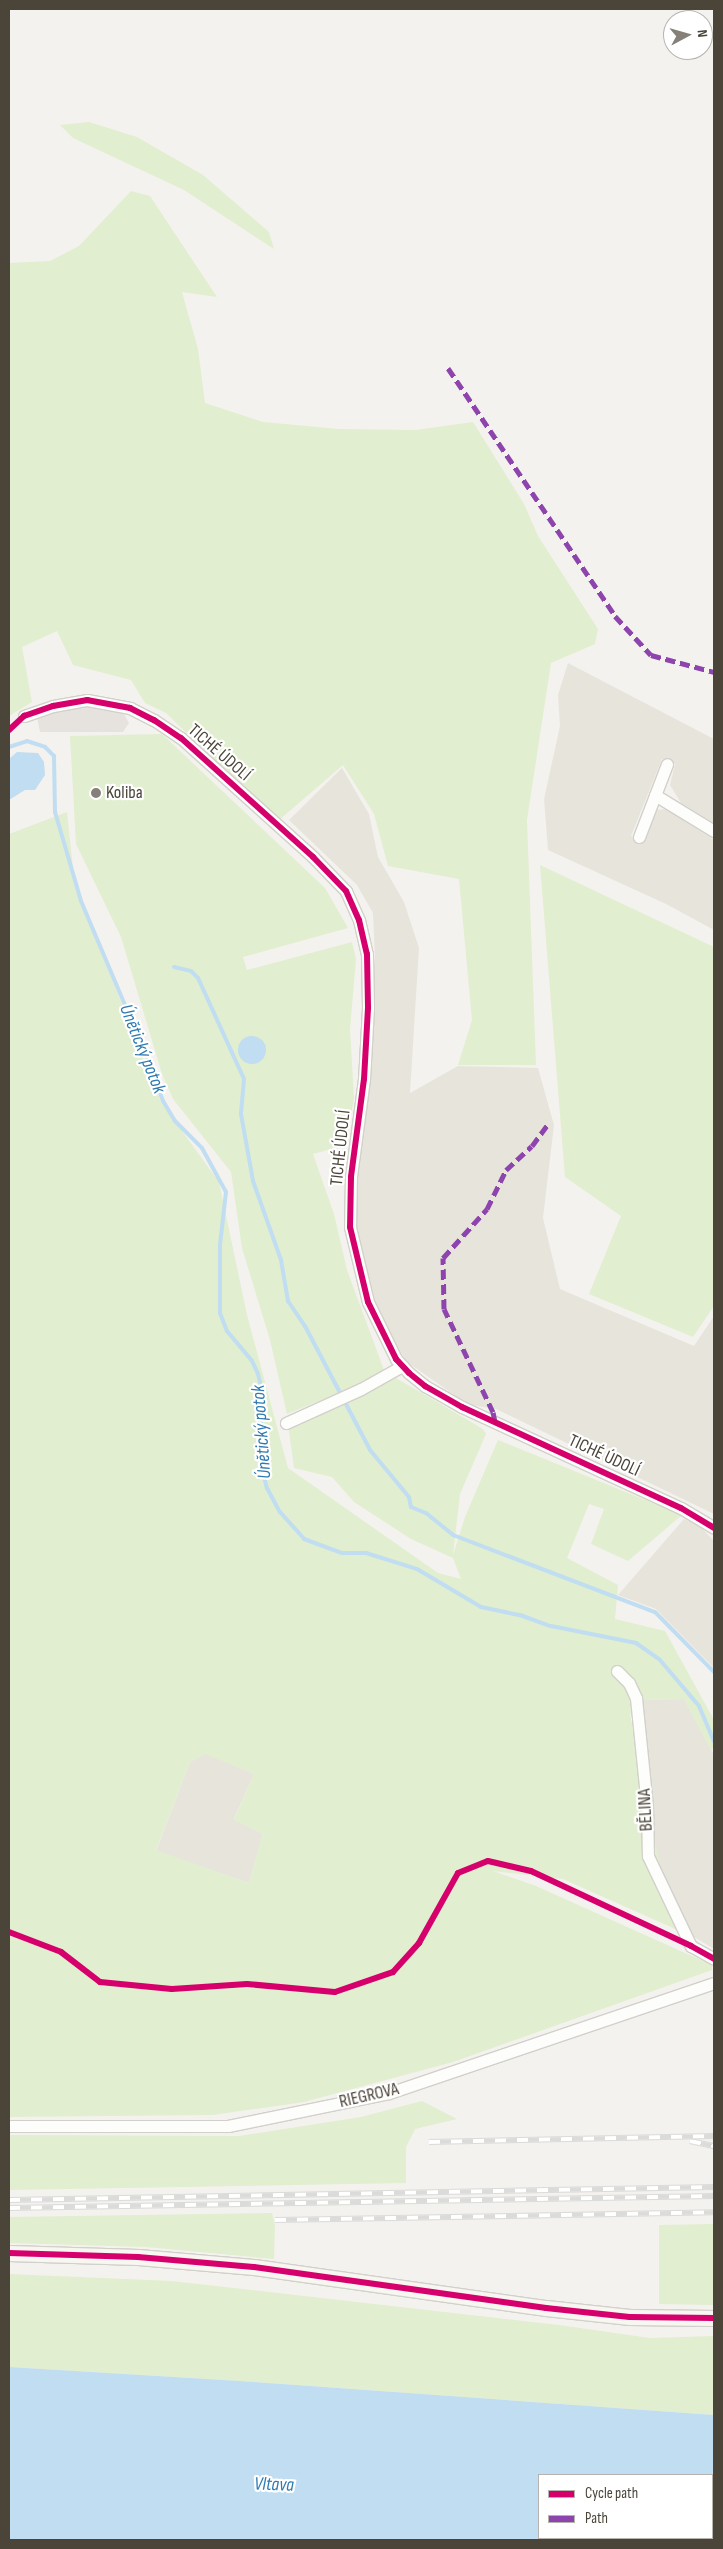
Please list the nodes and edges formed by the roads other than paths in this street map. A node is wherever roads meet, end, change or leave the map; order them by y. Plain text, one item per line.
1 (24, 716) dead end
2 (667, 764) dead end
3 (656, 795) junction
4 (714, 832) edge
5 (639, 837) dead end
6 (402, 1366) junction
7 (286, 1423) dead end
8 (714, 1528) edge
9 (618, 1671) dead end
10 (714, 1959) edge
11 (714, 1982) edge
12 (9, 2126) edge
13 (9, 2253) edge
14 (714, 2318) edge

1 - 6 street, TICHÉ ÚDOLÍ
2 - 3 street
3 - 4 street
3 - 5 street
6 - 7 street
6 - 8 street, TICHÉ ÚDOLÍ
9 - 10 street, BĚLINA
11 - 12 street, RIEGROVA
13 - 14 main road

